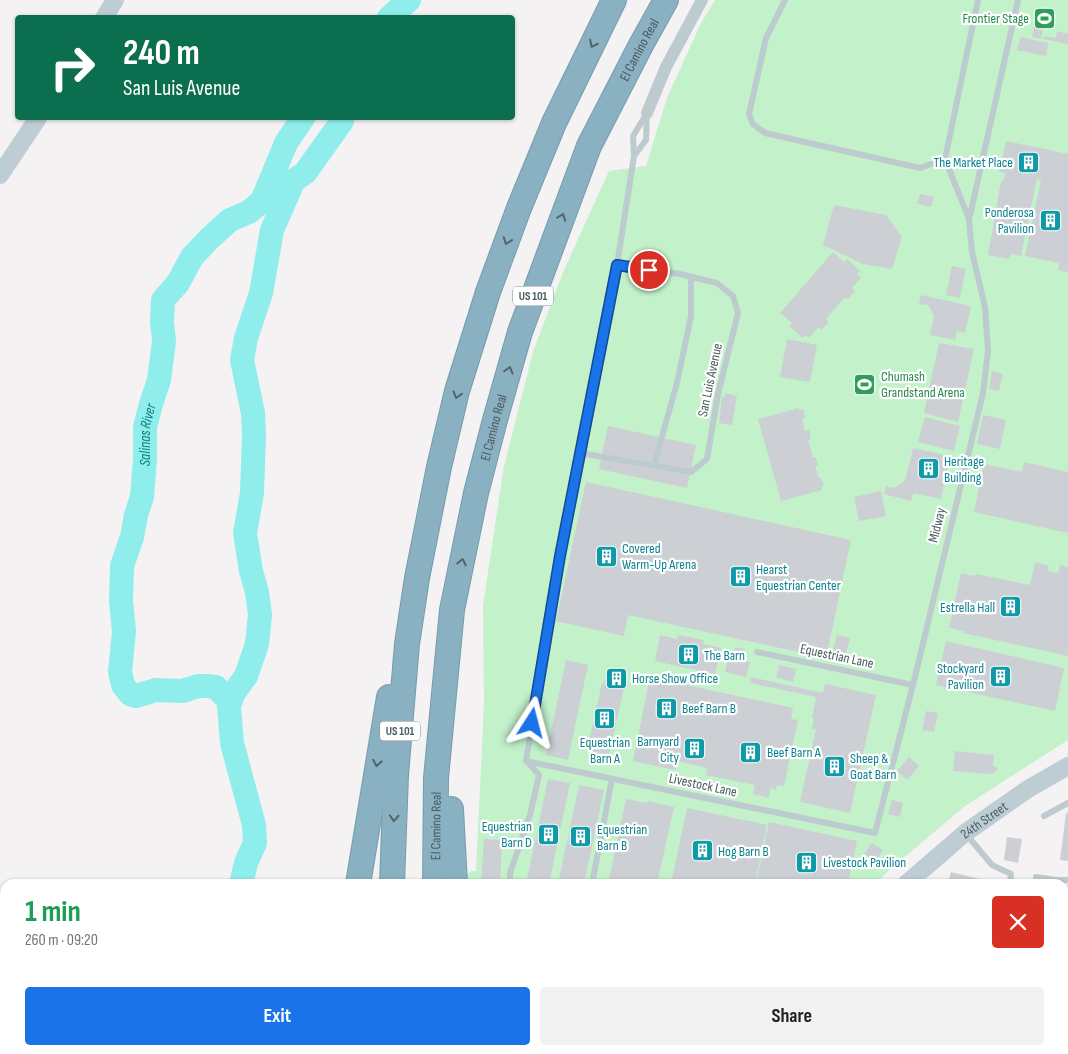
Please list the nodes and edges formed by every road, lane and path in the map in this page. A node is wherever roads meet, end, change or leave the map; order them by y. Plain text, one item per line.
1 (115, 0) edge
2 (614, 0) edge
3 (666, 0) edge
4 (702, 0) edge
5 (785, 0) edge
6 (978, 0) edge
7 (1018, 0) edge
8 (106, 15) edge
9 (647, 114) junction
10 (37, 120) edge
11 (634, 156) junction
12 (945, 159) junction
13 (0, 175) edge
14 (970, 220) junction
15 (617, 265) junction
16 (691, 277) junction
17 (580, 453) junction
18 (654, 466) junction
19 (416, 578) junction
20 (452, 610) junction
21 (757, 652) dead end
22 (913, 686) junction
23 (526, 761) junction
24 (1066, 768) edge
25 (612, 778) junction
26 (1068, 803) edge
27 (1044, 816) dead end
28 (965, 833) junction
29 (875, 834) joint
30 (1036, 876) dead end
31 (359, 879) edge
32 (392, 879) edge
33 (435, 879) edge
34 (454, 879) edge
35 (510, 879) edge
36 (593, 879) edge
37 (912, 879) edge
38 (1010, 879) edge
39 (1051, 879) edge

1 - 8 main road
2 -> 19 highway, US 101
20 -> 3 highway, El Camino Real / US 101
4 - 9 street
5 - 12 lane
6 - 12 lane
7 - 14 lane
9 - 11 lane
9 - 11 lane
10 - 13 main road
11 - 15 lane
12 - 14 lane
14 - 22 lane, Midway
15 - 16 lane, San Luis Avenue
15 - 17 lane
16 - 18 lane
16 - 18 lane, San Luis Avenue
17 - 18 lane, San Luis Avenue
17 - 23 lane
19 -> 31 highway
19 -> 32 highway, US 101
20 - 33 highway, El Camino Real / US 101
20 - 34 highway
21 - 22 lane, Equestrian Lane
22 - 29 lane, Midway
23 - 25 lane, Livestock Lane
23 - 35 lane
24 - 28 main road, 24th Street
25 - 29 lane, Livestock Lane
25 - 36 lane
26 - 27 lane
28 - 37 main road, 24th Street
28 - 38 lane
30 - 39 lane

